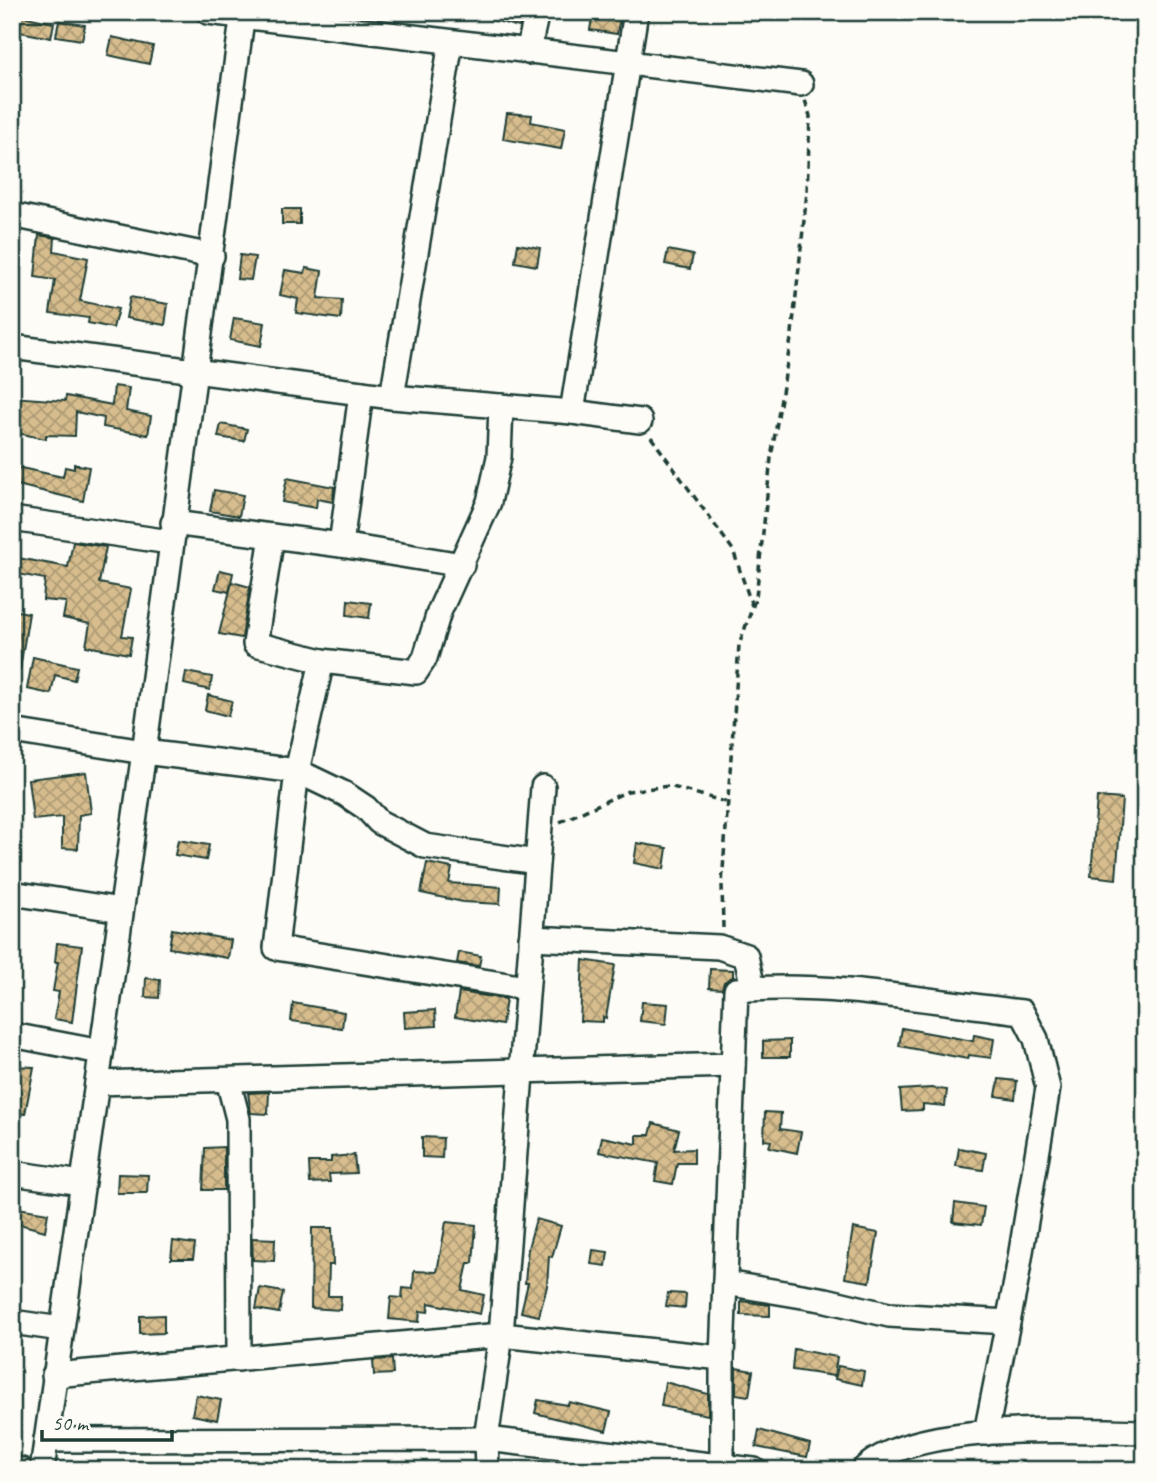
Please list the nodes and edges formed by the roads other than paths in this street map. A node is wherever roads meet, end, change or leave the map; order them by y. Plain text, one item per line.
1 (208, 12) edge
2 (537, 12) edge
3 (636, 12) edge
4 (243, 15) edge
5 (451, 42) junction
6 (528, 52) junction
7 (629, 65) junction
8 (801, 85) road end
9 (12, 215) edge
10 (212, 256) junction
11 (12, 347) edge
12 (194, 371) junction
13 (361, 393) junction
14 (392, 397) junction
15 (501, 406) junction
16 (572, 412) junction
17 (640, 421) road end
18 (12, 519) edge
19 (171, 533) junction
20 (272, 536) junction
21 (341, 545) junction
22 (462, 565) junction
23 (322, 661) junction
24 (12, 731) edge
25 (144, 752) junction
26 (297, 771) junction
27 (543, 787) dead end
28 (537, 862) junction
29 (12, 893) edge
30 (121, 910) junction
31 (531, 938) junction
32 (526, 988) junction
33 (753, 988) junction
34 (12, 1035) edge
35 (102, 1052) junction
36 (733, 1065) junction
37 (521, 1073) junction
38 (228, 1080) junction
39 (97, 1083) junction
40 (12, 1173) edge
41 (82, 1183) junction
42 (725, 1283) junction
43 (12, 1322) edge
44 (1008, 1322) junction
45 (61, 1329) junction
46 (501, 1335) junction
47 (722, 1358) junction
48 (239, 1359) junction
49 (54, 1375) junction
50 (1145, 1432) edge
51 (986, 1433) junction
52 (486, 1439) junction
53 (46, 1440) junction
54 (722, 1466) junction
55 (12, 1468) edge
56 (21, 1470) edge
57 (42, 1470) edge
58 (487, 1470) edge
59 (754, 1470) edge
60 (863, 1470) edge

1 - 4 street
2 - 6 street
3 - 7 street
4 - 5 street
4 - 10 street
5 - 6 street
5 - 14 street
6 - 7 street
7 - 8 street
7 - 16 street
9 - 10 street
10 - 12 street
11 - 12 street
12 - 13 street
12 - 19 street
13 - 14 street
13 - 21 street
14 - 15 street
15 - 16 street
15 - 22 street
16 - 17 street
18 - 19 street
19 - 20 street
19 - 25 street
20 - 21 street
20 - 23 street
21 - 22 street
22 - 23 street
23 - 26 street
24 - 25 street
25 - 26 street
25 - 30 street
26 - 28 street
26 - 32 street
27 - 28 street
28 - 31 street
29 - 30 street
30 - 35 street
31 - 32 street
31 - 33 street
32 - 37 street
33 - 36 street
33 - 44 street
34 - 35 street
35 - 39 street
36 - 37 street
36 - 42 street
37 - 38 street
37 - 46 street
38 - 39 street
38 - 48 street
39 - 41 street
40 - 41 street
41 - 45 street
42 - 44 street
42 - 47 street
43 - 45 street
44 - 51 street
45 - 49 street
46 - 47 street
46 - 48 street
46 - 52 street
47 - 54 street
48 - 49 street
49 - 53 street
50 - 51 street
51 - 60 street
52 - 53 street
52 - 54 street
52 - 58 street
53 - 57 street
54 - 59 street
55 - 56 street

